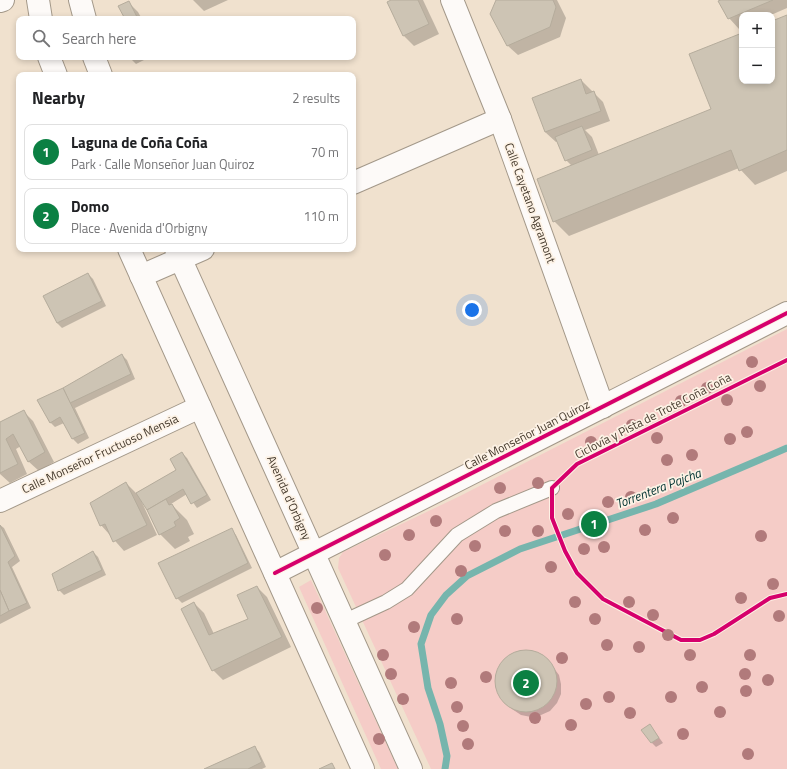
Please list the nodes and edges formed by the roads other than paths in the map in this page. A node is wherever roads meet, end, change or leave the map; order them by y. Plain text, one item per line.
1 (3, 0) edge
2 (38, 0) edge
3 (80, 0) edge
4 (452, 0) edge
5 (0, 2) edge
6 (41, 16) edge
7 (84, 16) edge
8 (51, 60) edge
9 (95, 60) edge
10 (55, 72) edge
11 (100, 72) edge
12 (500, 119) junction
13 (356, 182) edge
14 (130, 252) edge
15 (188, 252) edge
16 (178, 254) edge
17 (141, 276) junction
18 (787, 313) edge
19 (200, 407) junction
20 (604, 407) junction
21 (552, 488) dead end
22 (0, 501) edge
23 (315, 554) junction
24 (275, 573) junction
25 (345, 620) junction
26 (363, 769) edge
27 (411, 769) edge

1 - 5 street
2 - 6 street
3 - 7 street
4 - 12 street, Calle Cayetano Agramont
8 - 10 street
9 - 11 street
12 - 13 street
12 - 20 street, Calle Cayetano Agramont
14 - 17 street
15 - 16 street
16 - 17 street
16 - 23 street, Avenida d'Orbigny
17 - 19 street
18 - 20 street, Calle Monseñor Juan Quiroz
19 - 22 street, Calle Monseñor Fructuoso Mensia
19 - 24 street
20 - 23 street, Calle Monseñor Juan Quiroz
21 - 25 lane
23 - 24 street, Calle Monseñor Juan Quiroz
23 - 25 street, Avenida d'Orbigny
24 - 26 street
25 - 27 street, Avenida d'Orbigny

